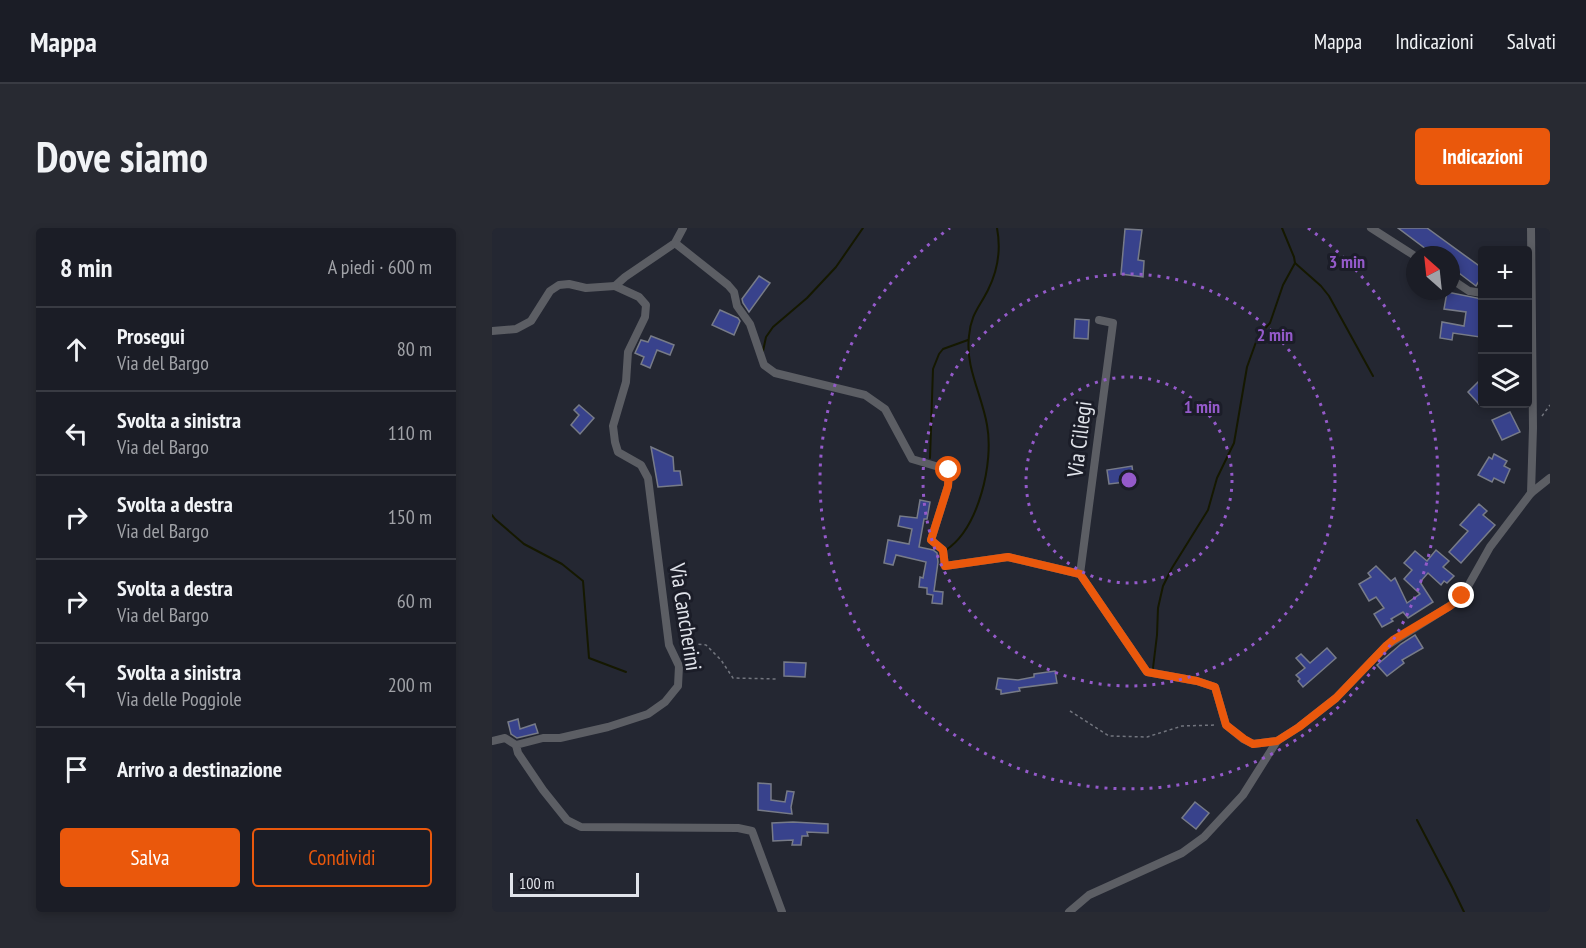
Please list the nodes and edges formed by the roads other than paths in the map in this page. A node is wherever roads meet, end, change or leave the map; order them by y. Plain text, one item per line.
1 (684, 228) edge
2 (1371, 228) edge
3 (1531, 228) edge
4 (675, 243) junction
5 (1531, 246) edge
6 (1406, 250) edge
7 (1460, 285) edge
8 (615, 286) junction
9 (1478, 292) edge
10 (1530, 300) edge
11 (1099, 320) dead end
12 (492, 331) edge
13 (1550, 478) edge
14 (1532, 493) junction
15 (1080, 574) junction
16 (492, 741) edge
17 (1277, 741) junction
18 (516, 745) junction
19 (782, 912) edge
20 (1069, 912) edge

1 - 4 street
2 - 6 street
3 - 5 street
4 - 8 street
4 - 15 street
7 - 9 street
8 - 12 street
8 - 18 street, Via Cancherini
10 - 14 street
11 - 15 street, Via Ciliegi
13 - 14 street
14 - 17 street
15 - 17 street
16 - 18 street
17 - 20 street
18 - 19 street

